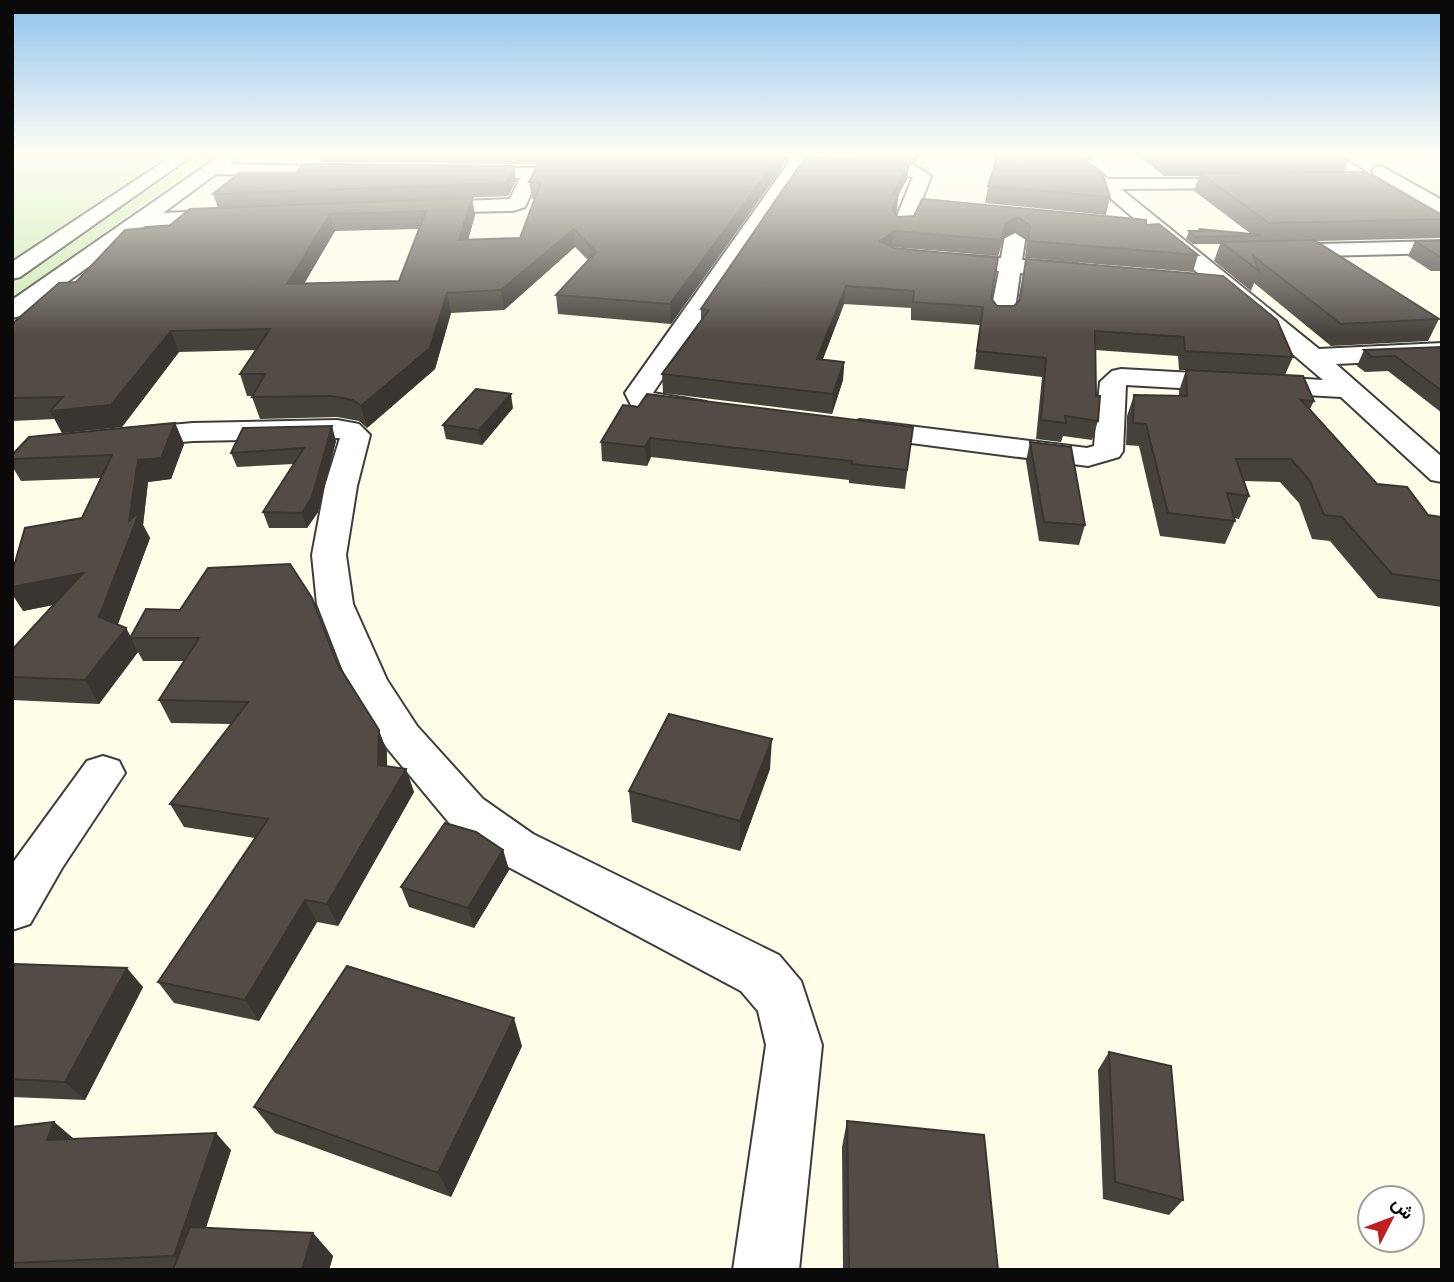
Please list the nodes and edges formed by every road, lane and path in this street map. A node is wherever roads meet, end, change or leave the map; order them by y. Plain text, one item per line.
1 (97, 215) edge
2 (148, 215) edge
3 (252, 215) edge
4 (775, 215) edge
5 (907, 215) edge
6 (1010, 215) edge
7 (1140, 215) edge
8 (1422, 215) edge
9 (141, 220) junction
10 (1128, 225) edge
11 (1156, 228) junction
12 (1442, 228) edge
13 (1442, 247) edge
14 (1255, 251) edge
15 (1186, 253) junction
16 (1213, 253) dead end
17 (891, 256) junction
18 (1009, 266) junction
19 (12, 272) edge
20 (1102, 274) edge
21 (883, 278) edge
22 (1182, 280) edge
23 (1222, 284) junction
24 (12, 311) edge
25 (1002, 316) edge
26 (1442, 351) edge
27 (1312, 356) junction
28 (1346, 389) junction
29 (718, 411) edge
30 (828, 425) edge
31 (85, 442) edge
32 (1435, 461) edge
33 (103, 773) dead end
34 (29, 854) edge
35 (12, 908) edge
36 (766, 1270) edge

1 - 19 street
2 - 9 street
3 - 9 street
4 - 29 street
5 - 17 street
6 - 18 street
7 - 11 street
8 - 12 street
9 - 24 street
10 - 11 street
11 - 15 street
13 - 14 street
15 - 16 street
15 - 23 street
17 - 18 street
17 - 21 street
18 - 20 street
18 - 25 street
22 - 23 street
23 - 27 street
26 - 27 street
27 - 28 street
28 - 30 street
28 - 32 street
31 - 36 street
33 - 34 street
34 - 35 street

